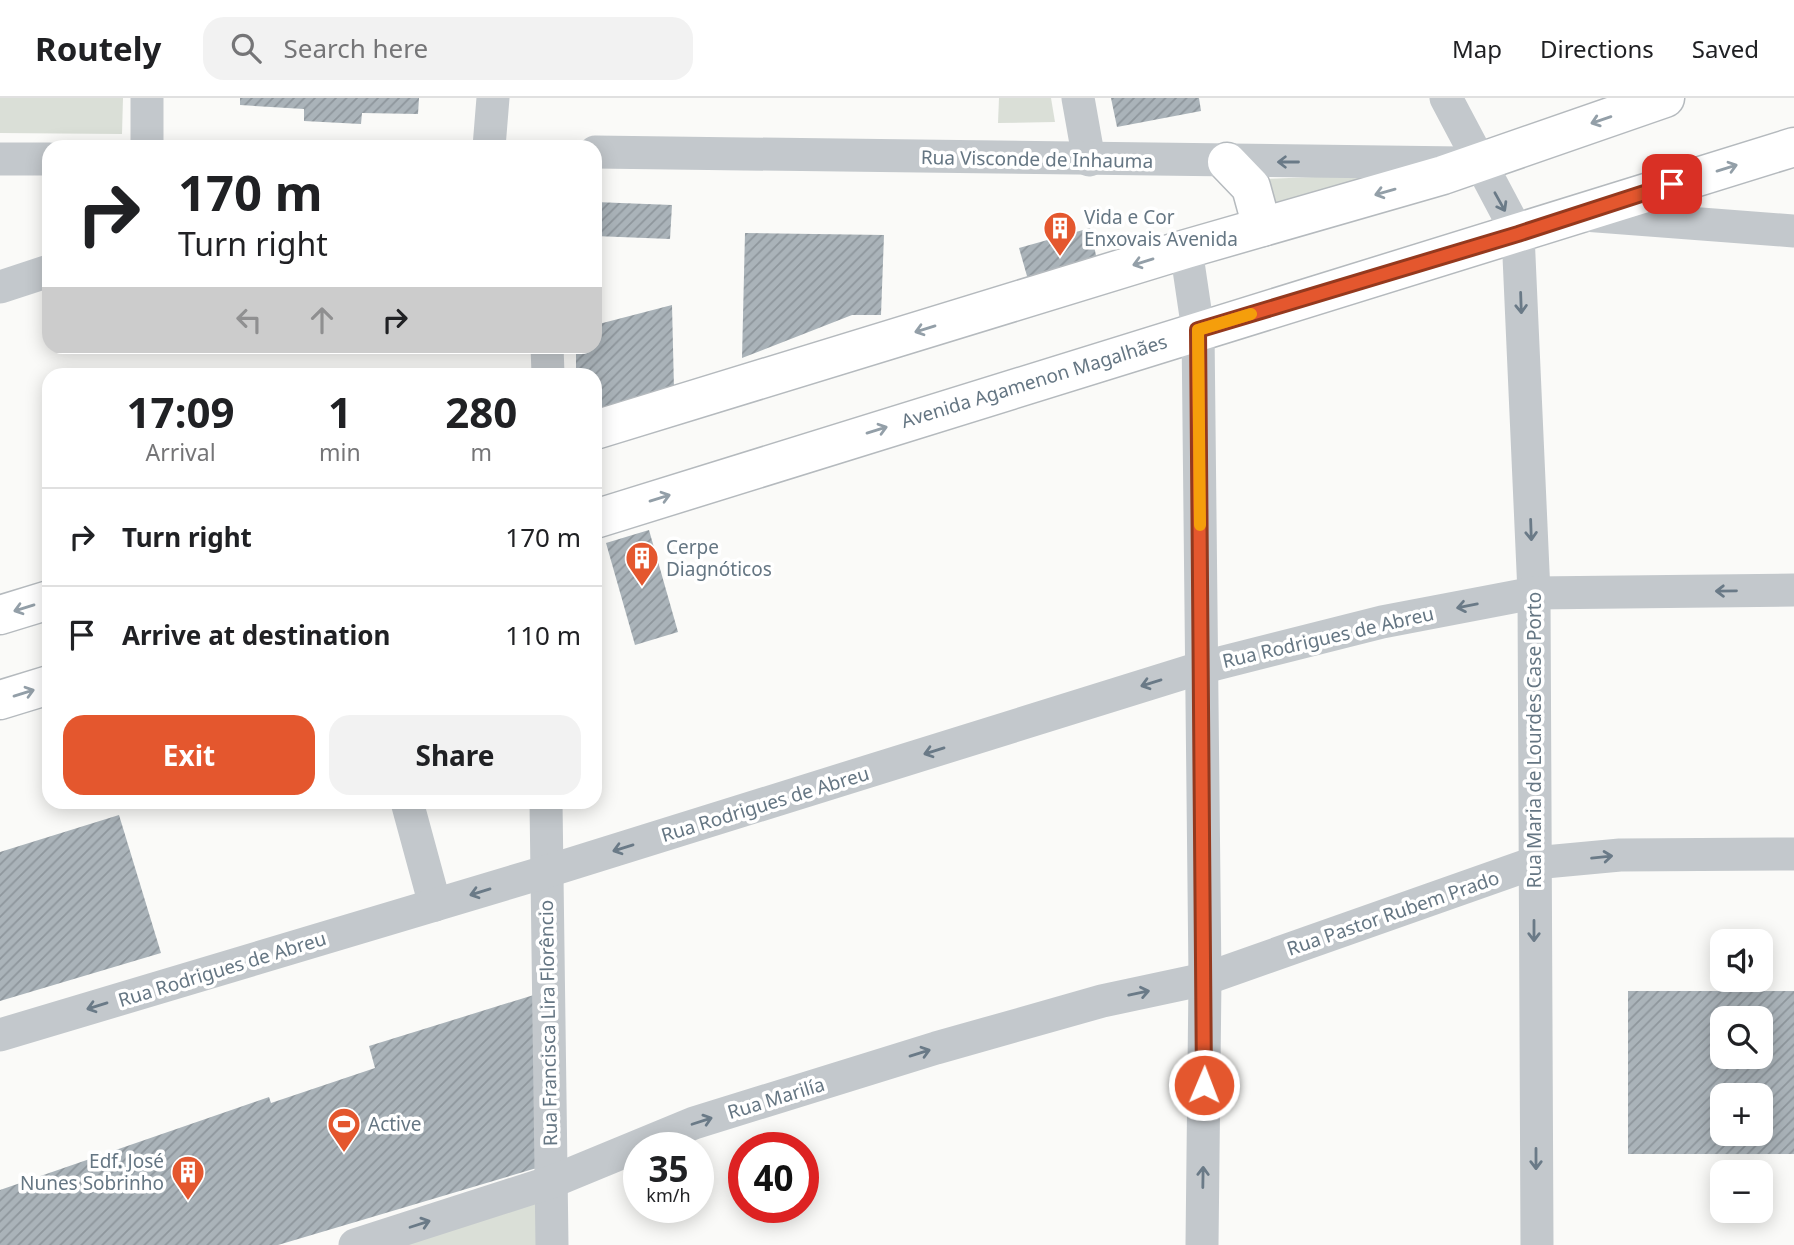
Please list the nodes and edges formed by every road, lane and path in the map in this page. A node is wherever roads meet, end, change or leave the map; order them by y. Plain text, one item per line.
1 (147, 98) edge
2 (493, 98) edge
3 (1078, 98) edge
4 (1447, 98) edge
5 (1665, 98) edge
6 (146, 140) edge
7 (490, 140) edge
8 (1794, 147) edge
9 (602, 152) edge
10 (0, 159) edge
11 (42, 159) edge
12 (1089, 160) junction
13 (1227, 162) junction
14 (1479, 163) junction
15 (1575, 214) junction
16 (1262, 227) junction
17 (1794, 231) edge
18 (1518, 234) junction
19 (1186, 248) junction
20 (42, 273) edge
21 (0, 287) edge
22 (1198, 330) junction
23 (602, 428) edge
24 (602, 517) edge
25 (1794, 590) edge
26 (1534, 593) junction
27 (42, 602) edge
28 (0, 615) edge
29 (1200, 668) junction
30 (42, 687) edge
31 (0, 700) edge
32 (409, 809) edge
33 (546, 809) edge
34 (1794, 854) edge
35 (1534, 863) junction
36 (545, 872) junction
37 (435, 905) junction
38 (1205, 979) junction
39 (0, 1035) edge
40 (551, 1182) junction
41 (355, 1245) edge
42 (552, 1245) edge
43 (1202, 1245) edge
44 (1537, 1245) edge

1 - 6 street
2 - 7 street
3 - 12 street
4 - 14 street
5 -> 14 main road
15 -> 8 main road, Avenida Agamenon Magalhães
9 - 12 street, Rua Visconde de Inhauma
10 - 11 street
12 - 13 street, Rua Visconde de Inhauma
14 -> 13 street, Rua Visconde de Inhauma
13 - 16 main road
14 -> 16 main road
14 -> 18 street
15 - 17 street
15 - 18 main road, Avenida Agamenon Magalhães
16 - 19 main road
18 - 22 main road, Avenida Agamenon Magalhães
18 -> 26 street, Rua Maria de Lourdes Case Porto
19 - 22 street
19 -> 23 main road
20 - 21 street
24 -> 22 main road, Avenida Agamenon Magalhães
22 - 29 street
25 -> 26 street, Rua Rodrigues de Abreu
26 -> 29 street, Rua Rodrigues de Abreu
26 - 35 street, Rua Maria de Lourdes Case Porto
27 -> 28 main road
29 -> 36 street, Rua Rodrigues de Abreu
29 - 38 street
31 -> 30 main road
32 - 37 street
33 - 36 street, Rua Francisca Lira Florêncio
35 -> 34 street, Rua Pastor Rubem Prado
35 - 38 street, Rua Pastor Rubem Prado
35 -> 44 street, Rua Maria de Lourdes Case Porto
36 -> 37 street, Rua Rodrigues de Abreu
36 - 40 street, Rua Francisca Lira Florêncio
37 -> 39 street, Rua Rodrigues de Abreu
40 -> 38 street, Rua Marilía
43 -> 38 street
41 -> 40 street, Rua Marilía
40 - 42 street, Rua Francisca Lira Florêncio

